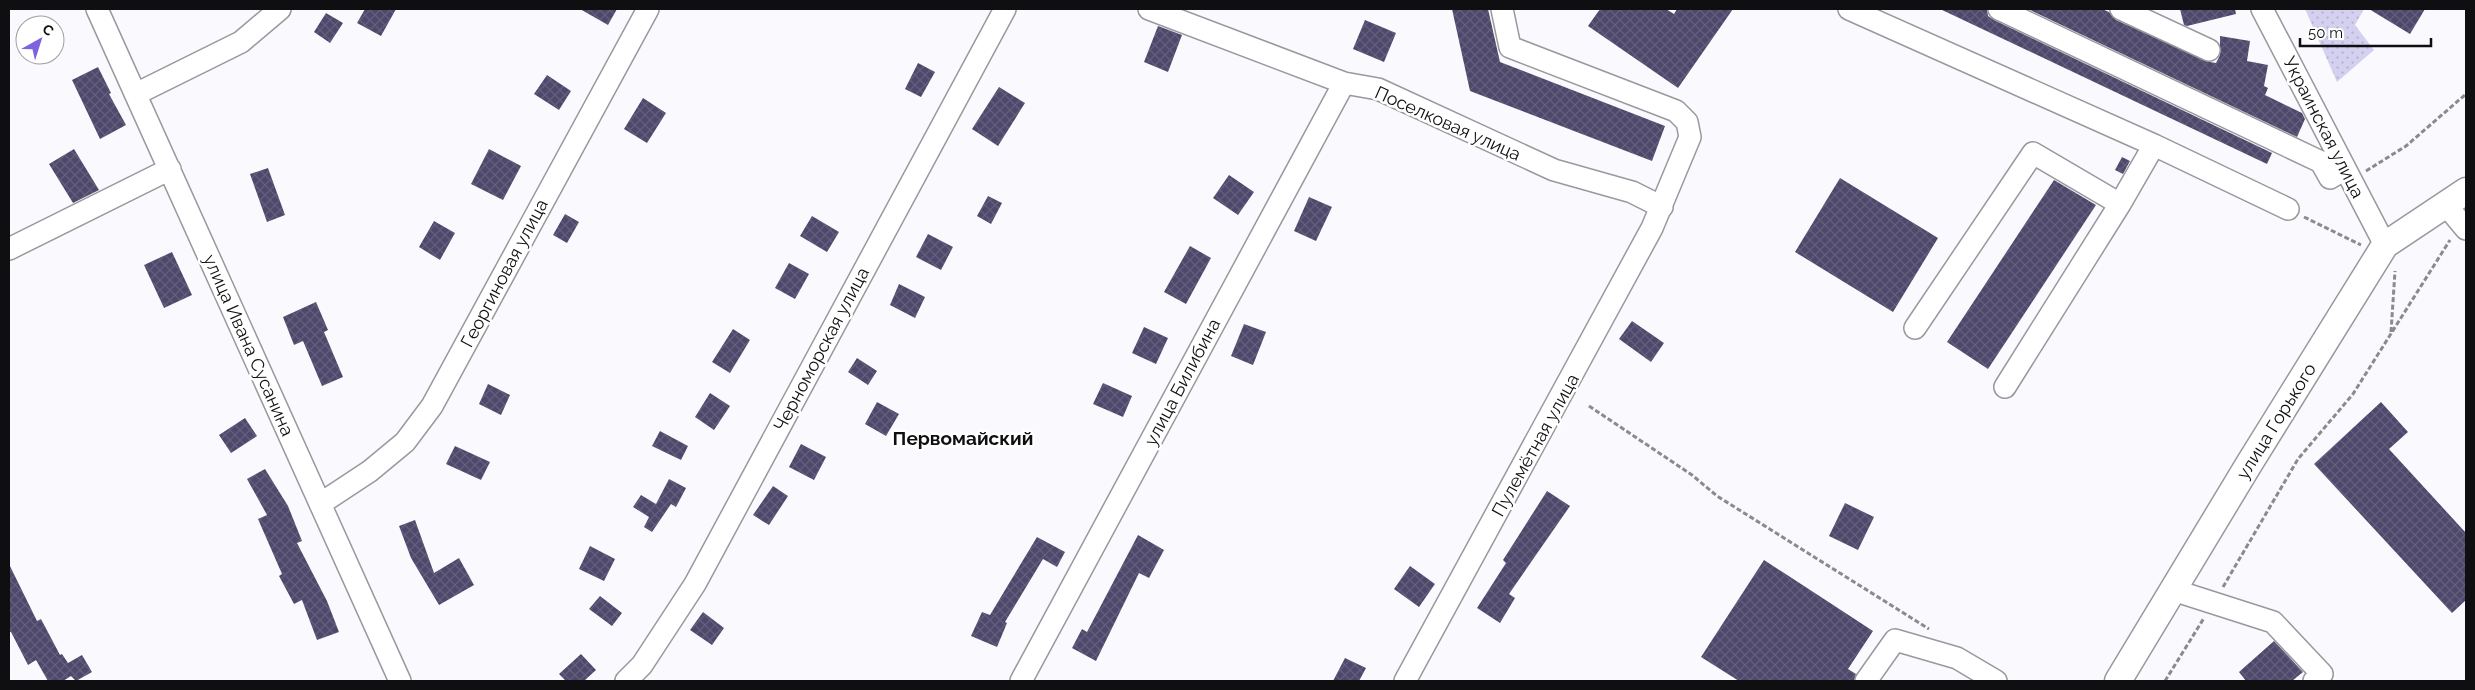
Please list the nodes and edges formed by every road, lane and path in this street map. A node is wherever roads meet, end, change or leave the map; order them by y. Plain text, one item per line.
1 (97, 9) edge
2 (280, 9) edge
3 (648, 9) edge
4 (1005, 9) edge
5 (1149, 9) edge
6 (1502, 9) edge
7 (1849, 9) edge
8 (1999, 9) edge
9 (2122, 9) edge
10 (2163, 9) edge
11 (2262, 9) edge
12 (2168, 31) junction
13 (2209, 50) dead end
14 (1344, 83) junction
15 (136, 94) junction
16 (2466, 94) edge
17 (2154, 145) junction
18 (170, 169) junction
19 (2342, 176) junction
20 (2120, 204) junction
21 (1662, 207) junction
22 (2288, 209) joint
23 (2460, 212) edge
24 (9, 249) edge
25 (2387, 256) junction
26 (1915, 328) dead end
27 (2391, 333) junction
28 (2005, 387) dead end
29 (1589, 406) dead end
30 (320, 504) junction
31 (2173, 590) junction
32 (2213, 603) junction
33 (1934, 632) dead end
34 (400, 681) edge
35 (626, 681) edge
36 (1021, 681) edge
37 (1405, 681) edge
38 (1866, 681) edge
39 (1996, 681) edge
40 (2118, 681) edge
41 (2165, 681) edge
42 (2314, 681) edge

1 - 15 street, улица Ивана Сусанина
2 - 15 street
3 - 30 street, Георгиновая улица
4 - 35 street, Черноморская улица
5 - 14 street, Поселковая улица
6 - 21 street, Пулемётная улица
7 - 17 street
8 - 19 street
9 - 12 street
10 - 12 street
11 - 19 street, Украинская улица
12 - 13 street
14 - 21 street, Поселковая улица
14 - 36 street, улица Билибина
15 - 18 street, улица Ивана Сусанина
16 - 19 path
17 - 20 street
17 - 22 street
18 - 24 street
18 - 30 street, улица Ивана Сусанина
19 - 25 street, Украинская улица
20 - 26 street
20 - 28 street
21 - 37 street, Пулемётная улица
22 - 25 path
23 - 25 main road, улица Горького
23 - 27 path
25 - 27 path
25 - 31 main road, улица Горького
27 - 32 path
29 - 33 path
30 - 34 street, улица Ивана Сусанина
31 - 32 street
31 - 40 main road, улица Горького
32 - 41 path
32 - 42 street
38 - 39 street

